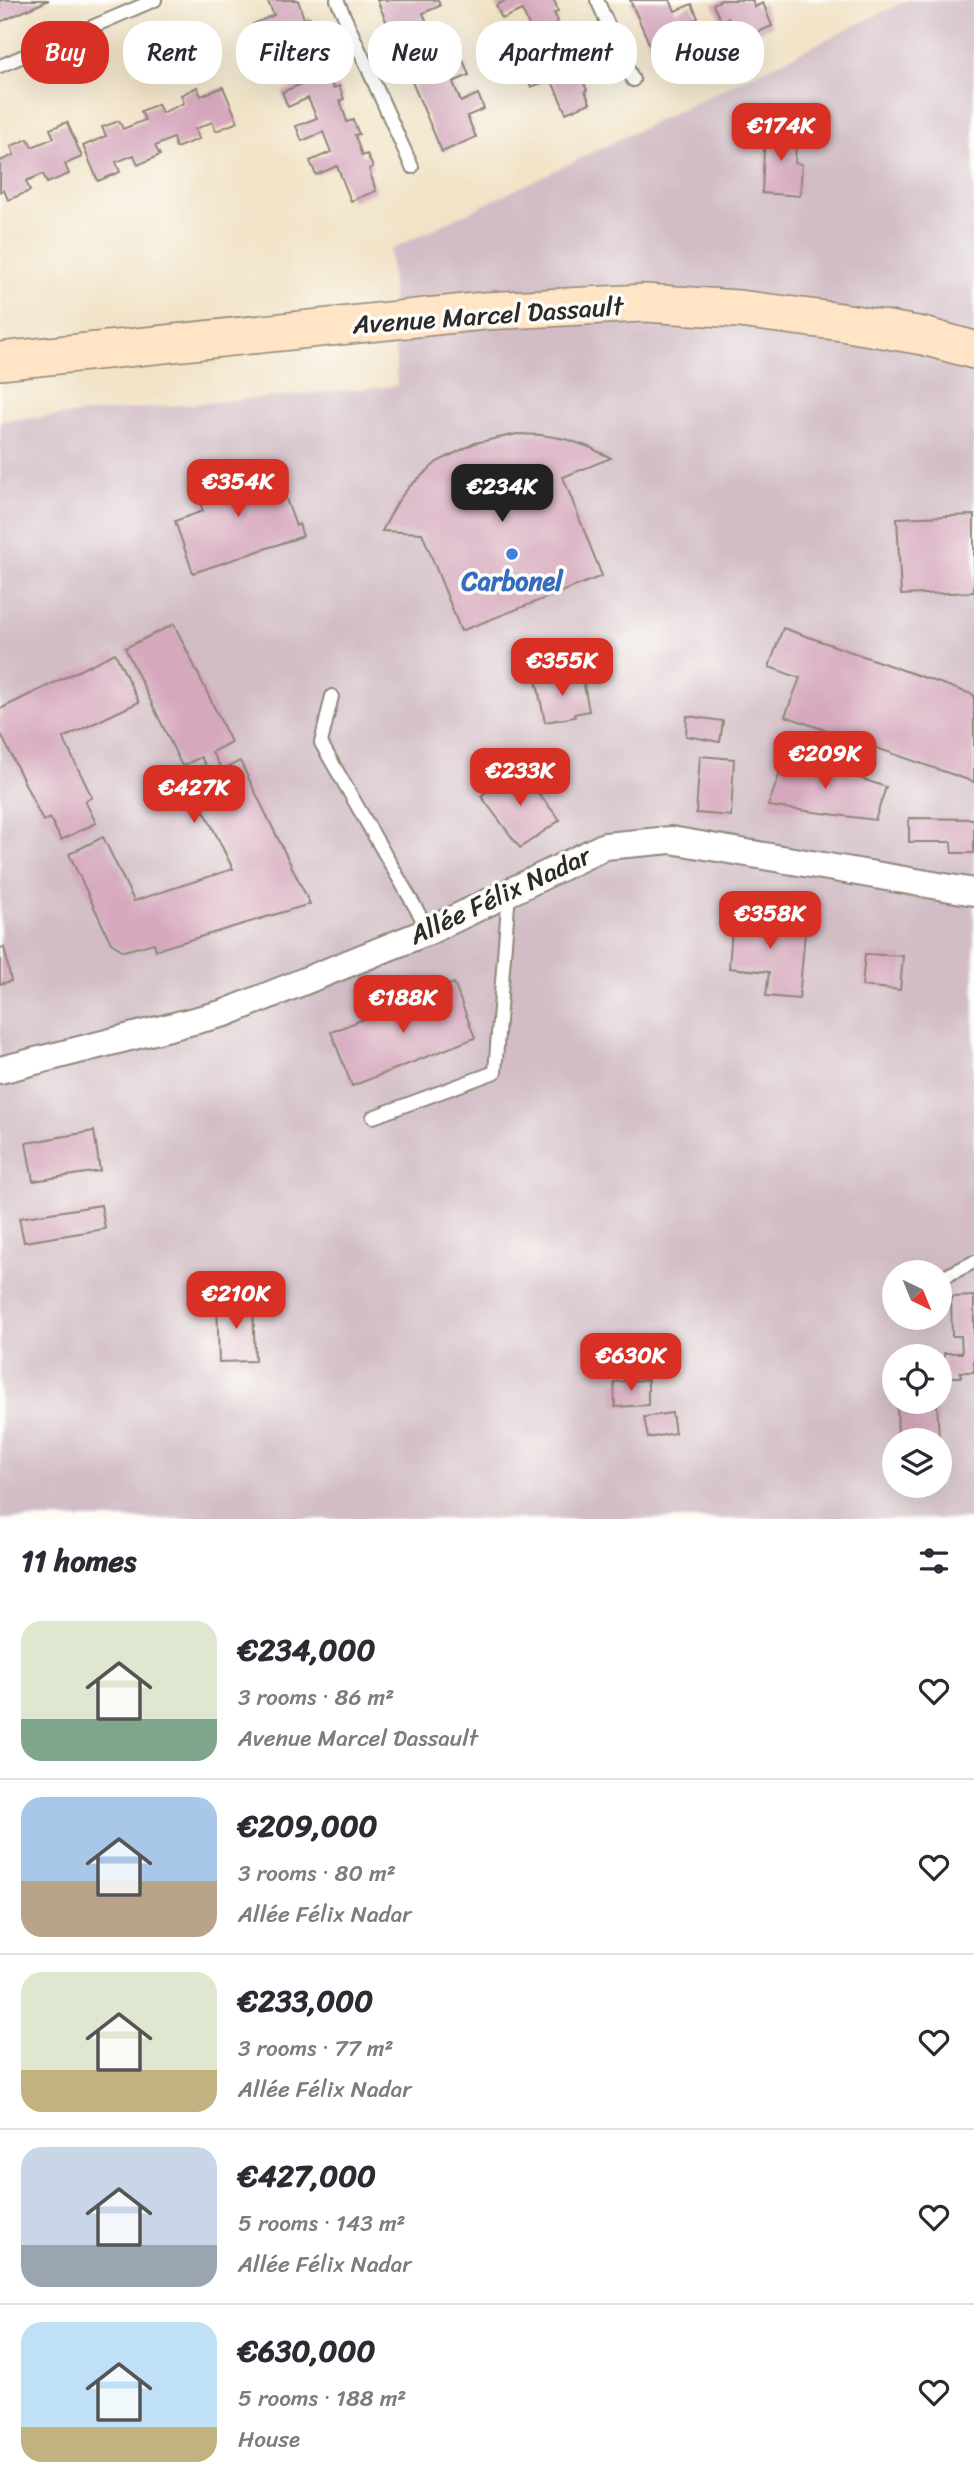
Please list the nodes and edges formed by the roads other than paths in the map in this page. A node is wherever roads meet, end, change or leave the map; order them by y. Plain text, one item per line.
1 (155, 0) edge
2 (337, 0) edge
3 (597, 0) edge
4 (606, 21) edge
5 (0, 66) edge
6 (412, 167) dead end
7 (974, 350) edge
8 (0, 361) edge
9 (332, 696) dead end
10 (509, 892) junction
11 (974, 892) edge
12 (429, 931) junction
13 (0, 1070) edge
14 (373, 1117) dead end
15 (974, 1262) edge
16 (952, 1273) edge

1 - 5 lane
2 - 6 lane
3 - 4 lane
7 - 8 main road, Avenue Marcel Dassault
9 - 12 lane
10 - 11 street, Allée Félix Nadar
10 - 12 street, Allée Félix Nadar
10 - 14 lane
12 - 13 street, Allée Félix Nadar
15 - 16 lane

